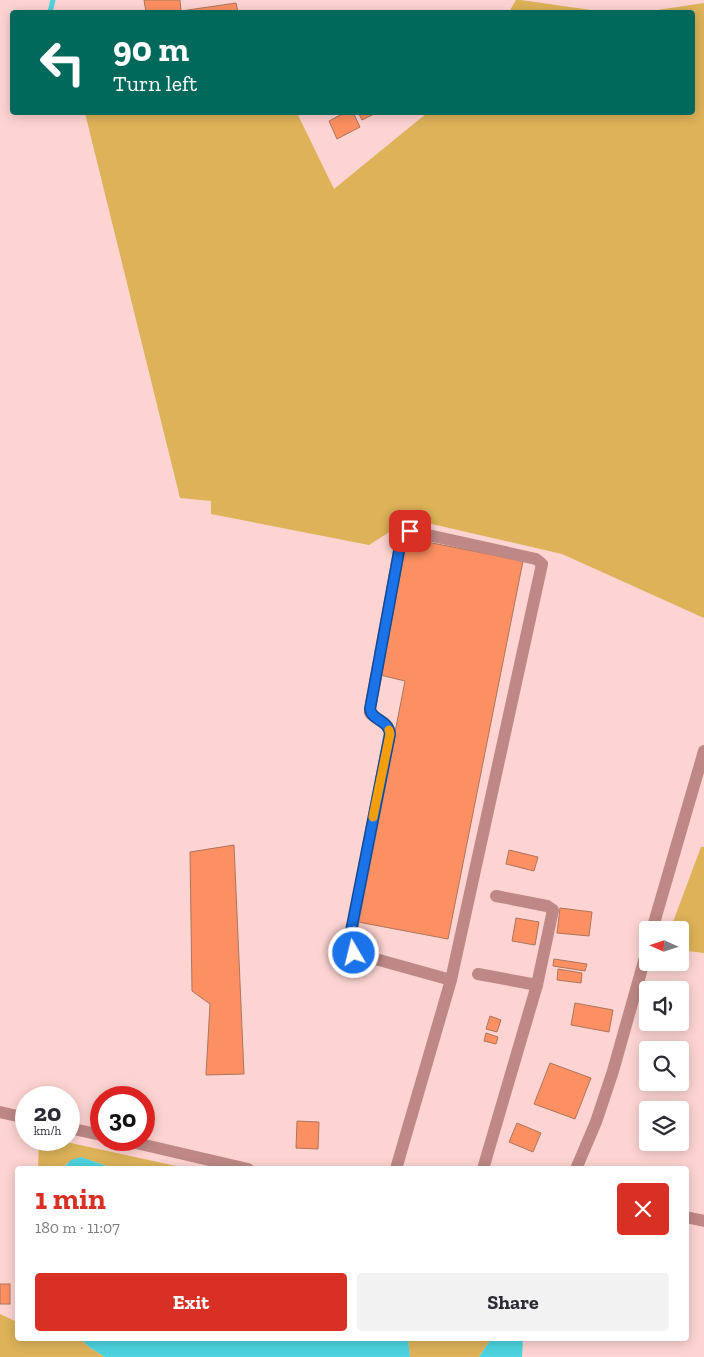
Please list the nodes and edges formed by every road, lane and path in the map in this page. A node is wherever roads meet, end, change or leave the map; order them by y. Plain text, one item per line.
1 (704, 751) edge
2 (496, 896) dead end
3 (655, 921) edge
4 (641, 971) edge
5 (478, 974) dead end
6 (451, 980) junction
7 (537, 985) junction
8 (0, 1112) edge
9 (15, 1115) edge
10 (155, 1147) edge
11 (235, 1166) edge
12 (397, 1166) edge
13 (484, 1166) edge
14 (577, 1166) edge
15 (689, 1218) edge
16 (704, 1222) edge

1 - 3 street
2 - 7 street
4 - 14 street
5 - 7 street
6 - 6 street
6 - 12 street
7 - 13 street
8 - 9 street
10 - 11 street
15 - 16 street

